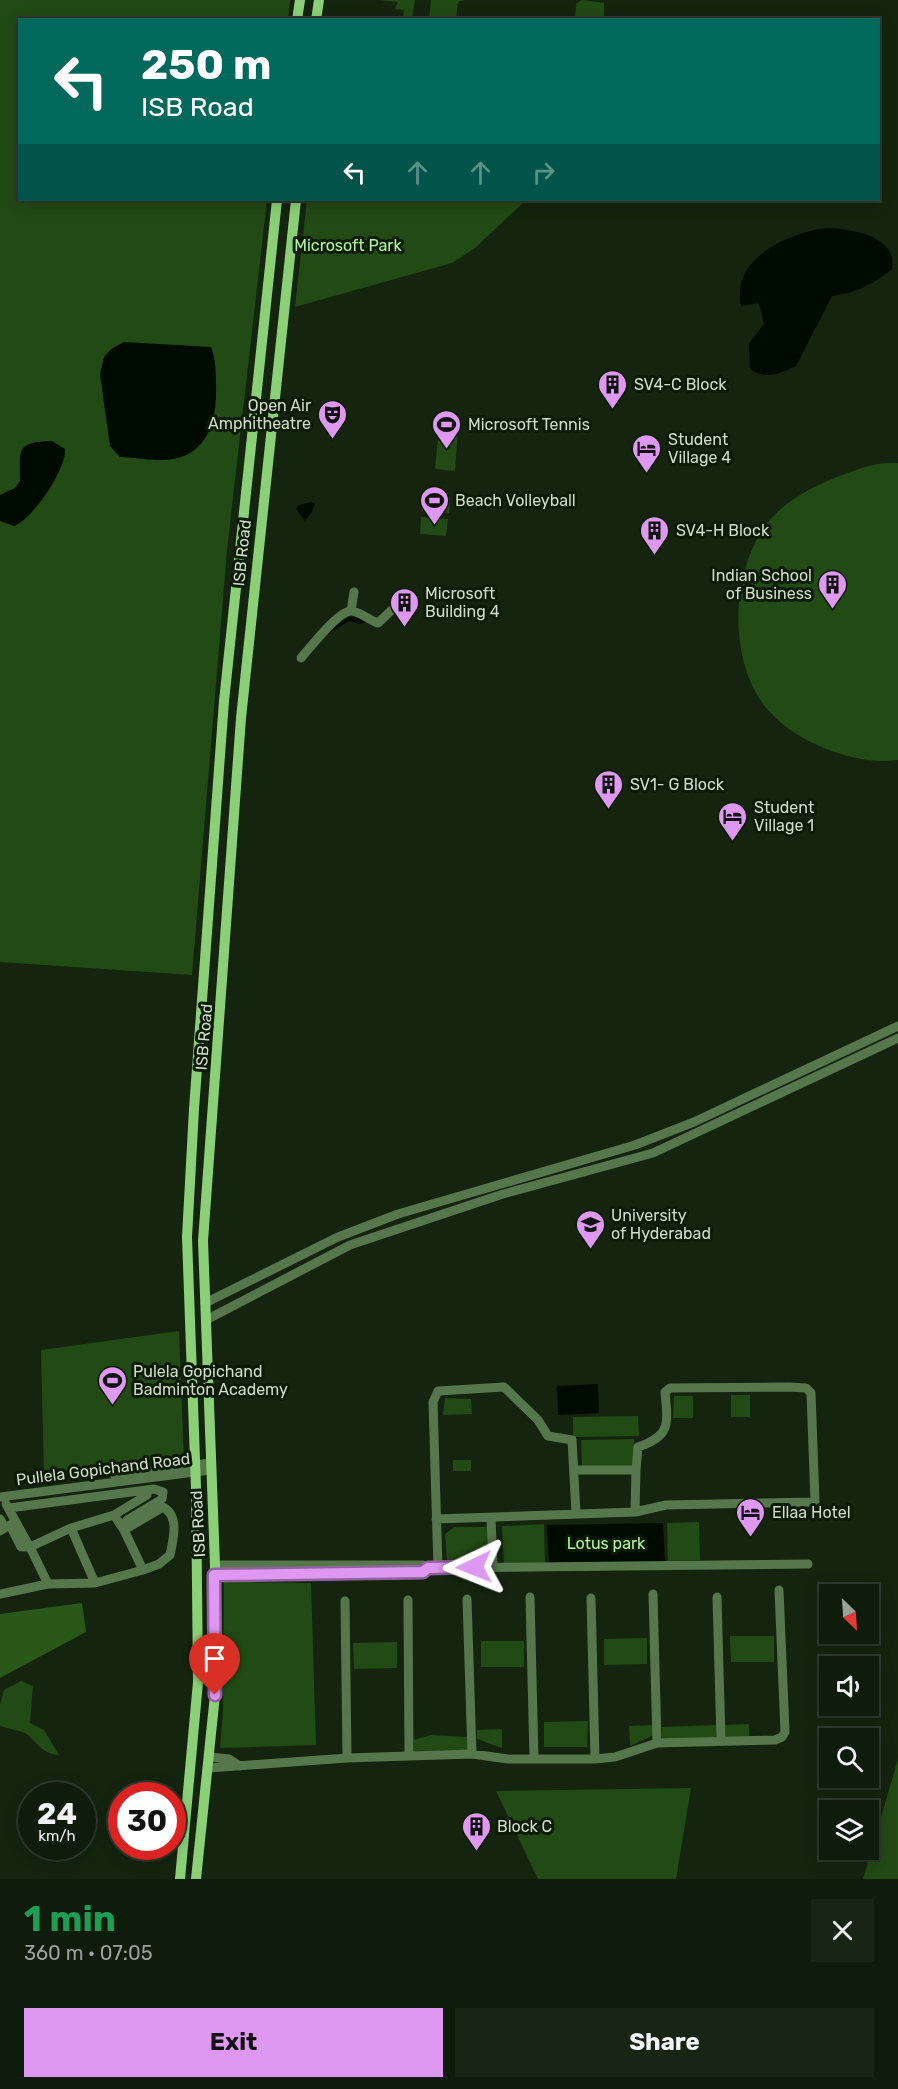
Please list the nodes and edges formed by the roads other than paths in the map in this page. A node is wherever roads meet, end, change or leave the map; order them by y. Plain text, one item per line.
1 (300, 0) edge
2 (319, 0) edge
3 (297, 18) edge
4 (316, 18) edge
5 (277, 201) edge
6 (296, 201) edge
7 (354, 592) dead end
8 (405, 603) dead end
9 (351, 611) junction
10 (301, 658) dead end
11 (898, 1026) edge
12 (898, 1038) edge
13 (205, 1303) junction
14 (206, 1320) junction
15 (210, 1466) junction
16 (195, 1469) junction
17 (576, 1470) junction
18 (636, 1470) junction
19 (146, 1490) junction
20 (2, 1500) edge
21 (635, 1512) junction
22 (576, 1513) junction
23 (114, 1515) junction
24 (490, 1518) junction
25 (0, 1519) edge
26 (436, 1519) junction
27 (125, 1525) junction
28 (8, 1526) edge
29 (71, 1528) junction
30 (29, 1546) junction
31 (808, 1564) dead end
32 (493, 1566) junction
33 (438, 1568) junction
34 (143, 1570) junction
35 (215, 1570) junction
36 (95, 1582) junction
37 (48, 1584) junction
38 (779, 1590) dead end
39 (0, 1594) edge
40 (653, 1594) dead end
41 (530, 1597) dead end
42 (717, 1597) dead end
43 (591, 1598) dead end
44 (467, 1599) dead end
45 (408, 1600) dead end
46 (345, 1601) dead end
47 (721, 1741) junction
48 (657, 1743) junction
49 (472, 1754) junction
50 (409, 1756) junction
51 (347, 1758) junction
52 (534, 1758) junction
53 (595, 1759) junction
54 (209, 1762) junction
55 (180, 1879) edge
56 (196, 1879) edge

1 - 3 main road
2 - 4 main road
5 - 16 main road, ISB Road
6 - 13 main road, ISB Road
7 - 9 street
8 - 9 street
9 - 10 street
11 - 13 street
12 - 14 street
13 - 14 main road, ISB Road
14 - 15 main road, ISB Road
15 - 16 street, Pullela Gopichand Road
15 - 35 main road, ISB Road
16 - 20 street, Pullela Gopichand Road
16 - 55 main road, ISB Road
17 - 18 street
17 - 22 street
17 - 26 street
18 - 21 street
18 - 21 street
19 - 20 street
19 - 23 street
19 - 27 street
20 - 28 street
21 - 22 street
22 - 24 street
23 - 27 street
23 - 29 street
24 - 26 street
24 - 32 street
25 - 28 street
26 - 33 street
27 - 34 street
27 - 34 street
28 - 30 street
29 - 30 street
29 - 36 street
30 - 37 street
31 - 32 street
32 - 33 street
33 - 35 street
34 - 36 street
35 - 54 main road, ISB Road
36 - 37 street
37 - 39 street
38 - 47 street
40 - 48 street
41 - 52 street
42 - 47 street
43 - 53 street
44 - 49 street
45 - 50 street
46 - 51 street
47 - 48 street
48 - 53 street
49 - 50 street
49 - 52 street
50 - 51 street
51 - 54 street
52 - 53 street
54 - 56 main road, ISB Road

